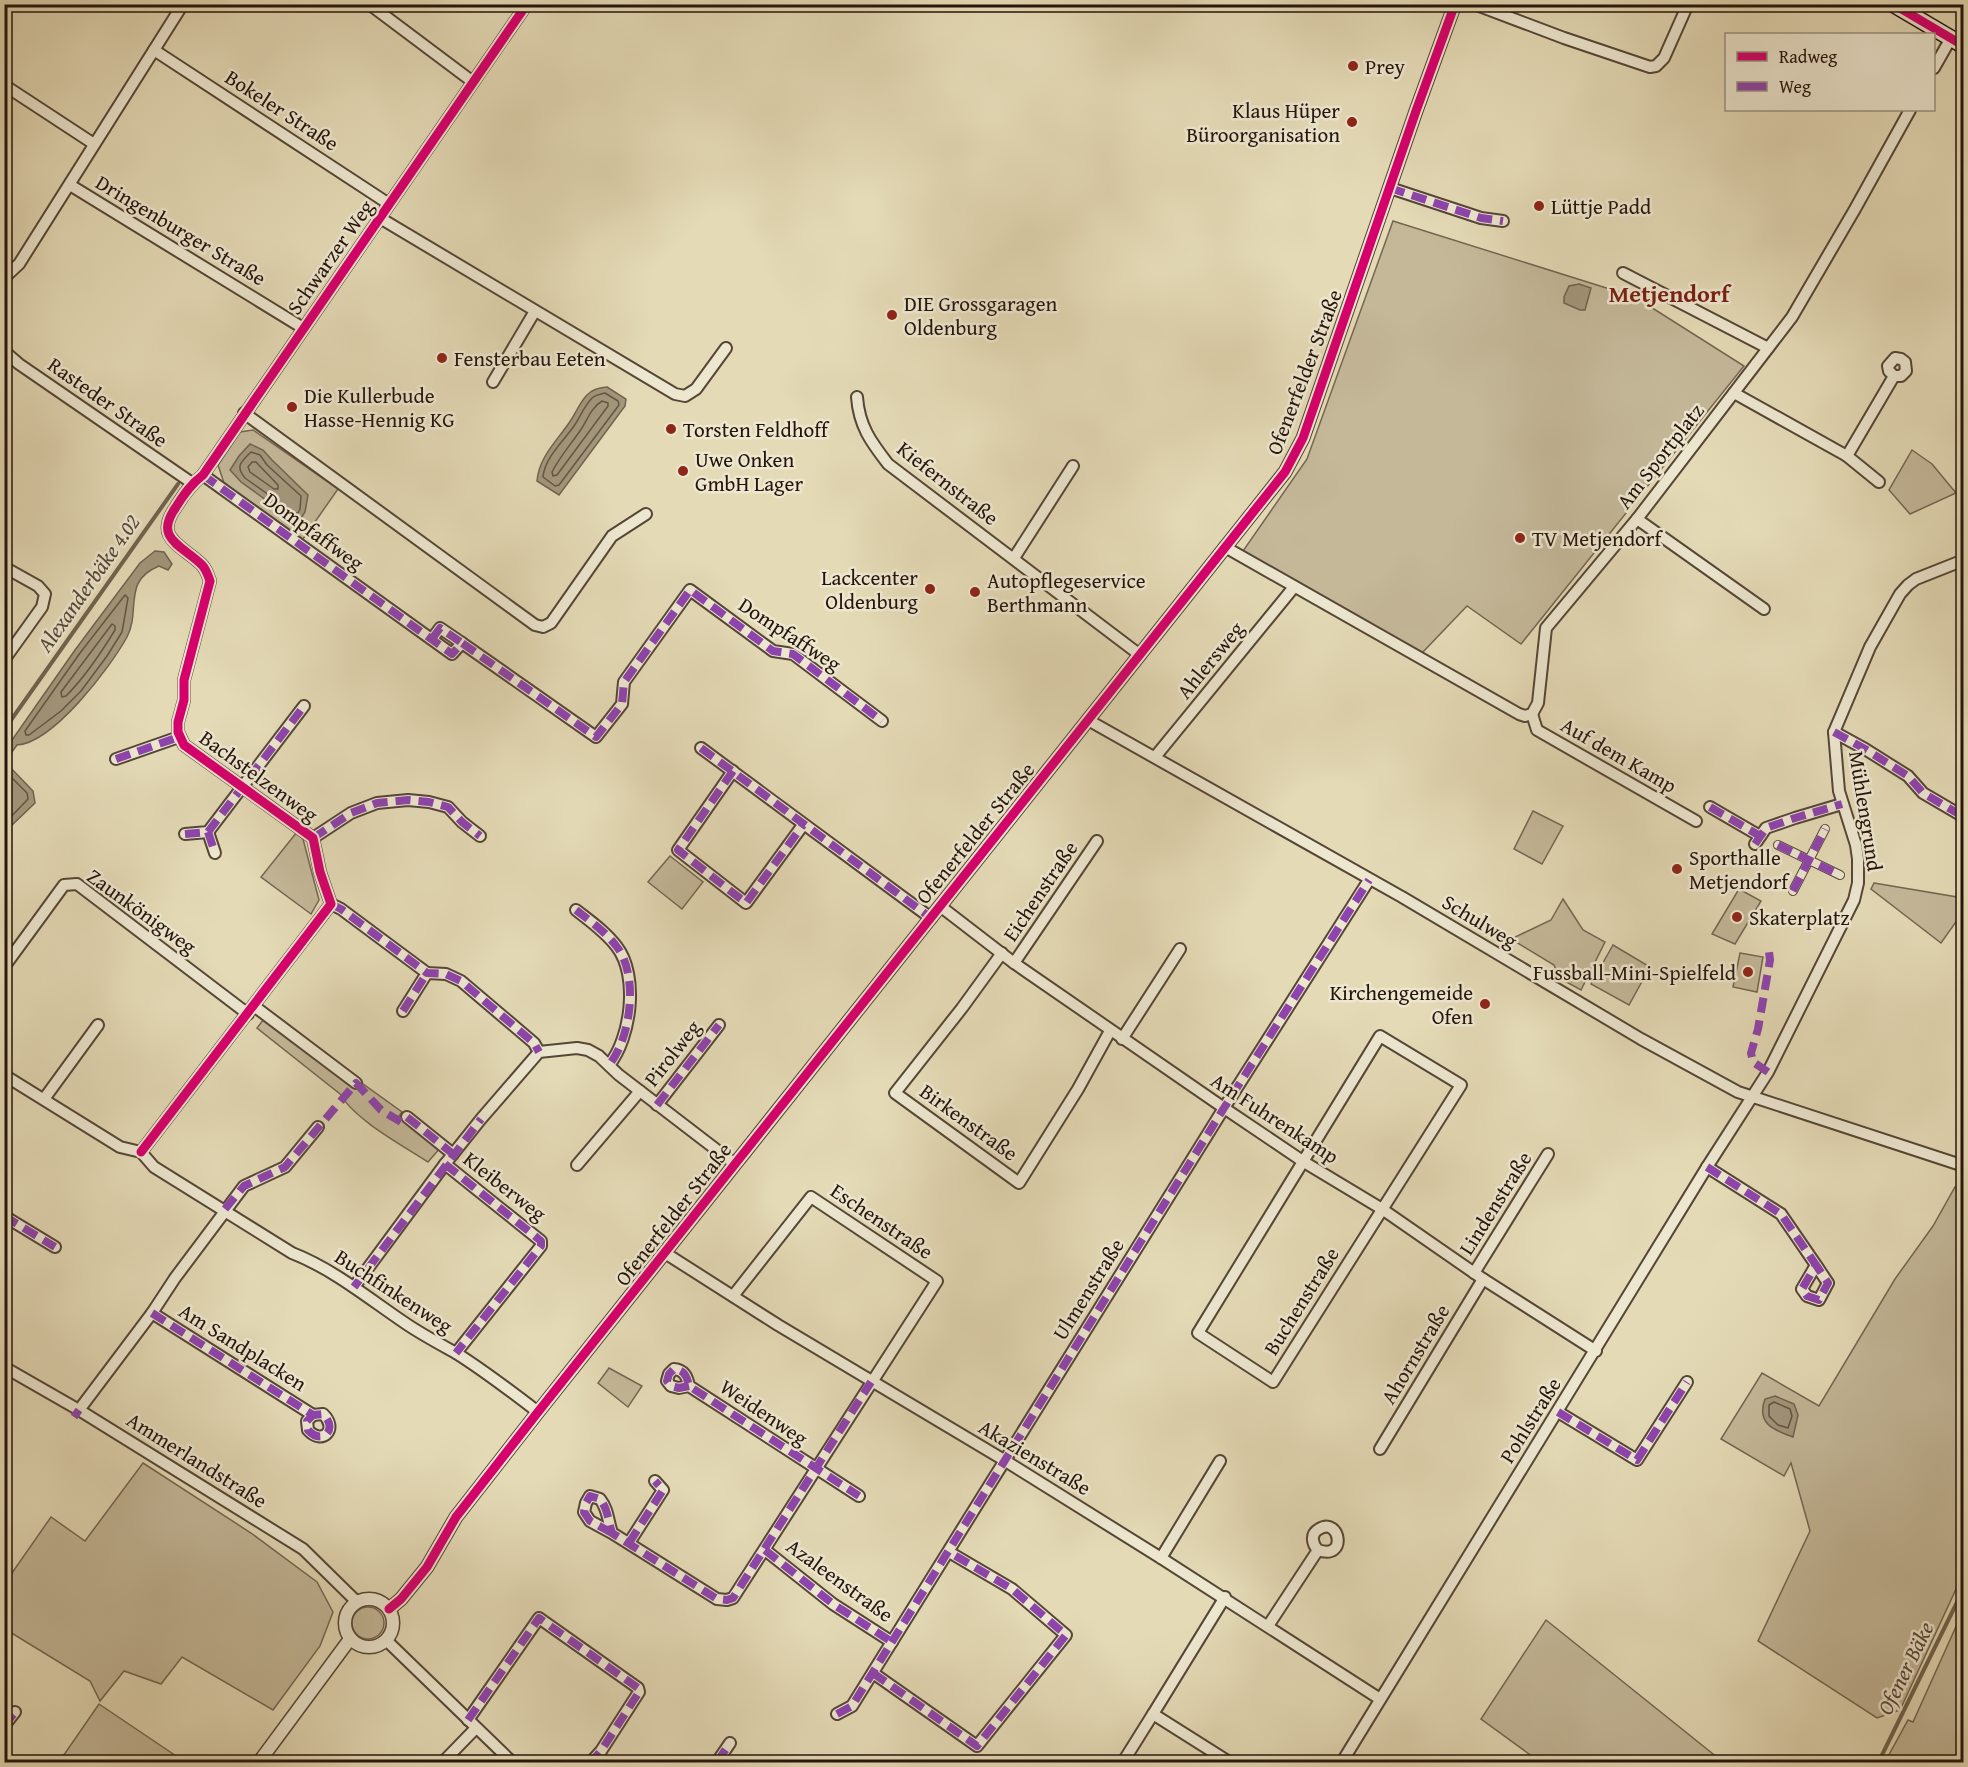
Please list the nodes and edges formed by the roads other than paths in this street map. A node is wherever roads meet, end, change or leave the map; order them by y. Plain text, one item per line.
1 (183, 4) edge
2 (369, 4) edge
3 (527, 4) edge
4 (1455, 4) edge
5 (1474, 4) edge
6 (1688, 4) edge
7 (1893, 4) edge
8 (1958, 42) edge
9 (154, 50) junction
10 (1935, 67) edge
11 (473, 82) junction
12 (4, 85) edge
13 (1909, 111) edge
14 (94, 144) junction
15 (70, 185) junction
16 (1390, 188) junction
17 (389, 204) junction
18 (380, 218) junction
19 (1503, 221) dead end
20 (1623, 273) dead end
21 (4, 278) edge
22 (535, 311) junction
23 (303, 328) junction
24 (726, 348) dead end
25 (1768, 348) junction
26 (4, 351) edge
27 (1894, 376) dead end
28 (493, 382) dead end
29 (1734, 393) junction
30 (857, 397) dead end
31 (244, 413) junction
32 (1846, 456) junction
33 (1073, 466) dead end
34 (203, 475) junction
35 (1879, 482) dead end
36 (192, 483) junction
37 (646, 514) dead end
38 (1637, 519) junction
39 (167, 530) joint
40 (1225, 547) junction
41 (1014, 558) junction
42 (1964, 560) edge
43 (4, 567) edge
44 (1294, 587) junction
45 (1764, 609) dead end
46 (1140, 655) junction
47 (4, 660) edge
48 (304, 706) dead end
49 (1532, 714) junction
50 (1088, 720) junction
51 (882, 721) dead end
52 (1834, 732) junction
53 (180, 737) junction
54 (701, 748) dead end
55 (1155, 757) junction
56 (116, 759) dead end
57 (733, 771) junction
58 (243, 787) junction
59 (1842, 804) junction
60 (1710, 807) dead end
61 (1964, 816) edge
62 (1696, 821) dead end
63 (803, 825) junction
64 (1825, 829) dead end
65 (208, 832) junction
66 (185, 834) dead end
67 (480, 836) dead end
68 (313, 838) junction
69 (1097, 841) dead end
70 (1778, 845) dead end
71 (216, 853) dead end
72 (1808, 860) junction
73 (1840, 875) dead end
74 (1369, 880) junction
75 (1793, 891) dead end
76 (331, 904) junction
77 (940, 906) junction
78 (576, 910) dead end
79 (931, 918) junction
80 (1180, 949) dead end
81 (1002, 953) junction
82 (1014, 963) junction
83 (4, 968) edge
84 (427, 973) junction
85 (251, 1010) junction
86 (403, 1011) dead end
87 (98, 1025) dead end
88 (719, 1026) dead end
89 (1110, 1031) junction
90 (1122, 1039) junction
91 (539, 1052) junction
92 (609, 1065) junction
93 (4, 1075) edge
94 (356, 1083) dead end
95 (640, 1091) junction
96 (1752, 1096) junction
97 (44, 1099) junction
98 (657, 1105) junction
99 (1224, 1108) junction
100 (407, 1117) dead end
101 (318, 1127) dead end
102 (141, 1152) junction
103 (453, 1154) junction
104 (1548, 1155) dead end
105 (1304, 1162) junction
106 (445, 1164) junction
107 (735, 1164) junction
108 (577, 1165) dead end
109 (1964, 1166) edge
110 (1707, 1167) junction
111 (225, 1209) junction
112 (1382, 1209) junction
113 (4, 1216) edge
114 (55, 1247) dead end
115 (665, 1253) junction
116 (1816, 1265) dead end
117 (1479, 1276) junction
118 (354, 1287) junction
119 (733, 1296) junction
120 (152, 1313) junction
121 (1596, 1351) junction
122 (456, 1353) junction
123 (5, 1368) edge
124 (871, 1382) junction
125 (1687, 1382) dead end
126 (689, 1386) dead end
127 (78, 1410) junction
128 (538, 1412) junction
129 (1558, 1412) junction
130 (313, 1415) dead end
131 (1380, 1449) dead end
132 (1004, 1460) junction
133 (1220, 1461) dead end
134 (816, 1470) junction
135 (655, 1481) dead end
136 (859, 1496) dead end
137 (612, 1533) dead end
138 (629, 1544) junction
139 (765, 1550) junction
140 (1318, 1550) dead end
141 (949, 1552) junction
142 (1161, 1558) junction
143 (1225, 1598) junction
144 (357, 1602) junction
145 (389, 1610) junction
146 (1268, 1626) junction
147 (350, 1639) junction
148 (386, 1640) junction
149 (892, 1642) junction
150 (873, 1673) junction
151 (1380, 1700) junction
152 (15, 1712) dead end
153 (837, 1714) dead end
154 (1153, 1714) junction
155 (468, 1720) junction
156 (4, 1726) edge
157 (476, 1729) junction
158 (729, 1743) dead end
159 (262, 1761) edge
160 (443, 1762) edge
161 (512, 1762) edge
162 (591, 1762) edge
163 (717, 1762) edge
164 (1123, 1762) edge
165 (1229, 1762) edge
166 (1341, 1762) edge

1 - 9 street
2 - 11 street
3 - 11 street, Schwarzer Weg
4 - 16 street, Ofenerfelder Straße
5 - 6 street
7 - 8 main road
8 - 10 street
9 - 14 street
9 - 17 street, Bokeler Straße
11 - 17 street, Schwarzer Weg
12 - 14 street
13 - 25 street, Am Sportplatz
14 - 15 street
15 - 21 street
15 - 23 street, Dringenburger Straße
16 - 19 street
16 - 40 street, Ofenerfelder Straße
17 - 18 street, Schwarzer Weg
18 - 22 street
18 - 23 street, Schwarzer Weg
20 - 25 street
22 - 24 street
22 - 28 street
23 - 31 street, Schwarzer Weg
25 - 29 street, Am Sportplatz
26 - 36 street, Rasteder Straße
27 - 32 street
29 - 32 street
29 - 38 street, Am Sportplatz
30 - 41 street, Kiefernstraße
31 - 34 street, Schwarzer Weg
31 - 37 street
32 - 35 street
33 - 41 street
34 - 36 street, Schwarzer Weg
34 - 51 street, Dompfaffweg
36 - 39 street, Schwarzer Weg
38 - 45 street
38 - 49 street, Am Sportplatz
39 - 53 street, Bachstelzenweg
40 - 44 street
40 - 46 street, Ofenerfelder Straße
41 - 46 street, Kiefernstraße
42 - 52 street, Mühlengrund
43 - 47 street
44 - 49 street
44 - 55 street, Ahlersweg
46 - 50 street, Ofenerfelder Straße
48 - 58 street, Bachstelzenweg
49 - 62 street, Auf dem Kamp
50 - 55 street, Schulweg
50 - 77 street, Ofenerfelder Straße
52 - 59 street, Mühlengrund
52 - 61 street
53 - 56 street, Bachstelzenweg
53 - 58 street, Bachstelzenweg
54 - 57 street
55 - 74 street, Schulweg
57 - 63 street
57 - 63 street
58 - 65 street, Bachstelzenweg
58 - 68 street, Bachstelzenweg
59 - 60 street
59 - 96 street, Mühlengrund
63 - 79 street
64 - 72 street
65 - 66 street
65 - 71 street
67 - 68 street
68 - 76 street, Bachstelzenweg
69 - 82 street, Eichenstraße
70 - 72 street
72 - 73 street
72 - 75 street
74 - 96 street, Schulweg
74 - 99 street, Ulmenstraße
76 - 84 street
76 - 85 street
77 - 79 street, Ofenerfelder Straße
77 - 81 street, Am Fuhrenkamp
78 - 92 street
79 - 107 street, Ofenerfelder Straße
80 - 90 street
81 - 82 street, Am Fuhrenkamp
81 - 89 street, Birkenstraße
82 - 89 street, Am Fuhrenkamp
83 - 85 street, Zaunkönigweg
84 - 86 street
84 - 91 street
85 - 94 street
85 - 102 street
87 - 97 street
88 - 98 street, Pirolweg
89 - 90 street, Am Fuhrenkamp
90 - 99 street, Am Fuhrenkamp
91 - 92 street
91 - 103 street
92 - 95 street
93 - 97 street
95 - 98 street
95 - 108 street
96 - 109 street, Schulweg
96 - 110 street, Pohlstraße
97 - 102 street
98 - 107 street
99 - 105 street, Am Fuhrenkamp
99 - 132 street, Ulmenstraße
100 - 103 street
101 - 111 street
102 - 111 street, Buchfinkenweg
103 - 106 street
104 - 117 street, Lindenstraße
105 - 112 street, Am Fuhrenkamp
105 - 112 street
105 - 112 street, Buchenstraße
106 - 118 street
106 - 122 street, Kleiberweg
107 - 115 street, Ofenerfelder Straße
110 - 116 street
110 - 121 street, Pohlstraße
111 - 118 street, Buchfinkenweg
111 - 120 street, Am Sandplacken
112 - 117 street, Am Fuhrenkamp
113 - 114 street
115 - 119 street, Akazienstraße
115 - 128 street, Ofenerfelder Straße
117 - 121 street, Am Fuhrenkamp
117 - 131 street, Ahornstraße
118 - 122 street, Buchfinkenweg
119 - 124 street, Akazienstraße
119 - 124 street, Eschenstraße
120 - 127 street, Am Sandplacken
120 - 130 street, Am Sandplacken
121 - 129 street, Pohlstraße
122 - 128 street, Buchfinkenweg
123 - 127 street, Ammerlandstraße
124 - 132 street, Akazienstraße
124 - 134 street
125 - 129 street
126 - 134 street, Weidenweg
127 - 144 street, Ammerlandstraße
128 - 145 street, Ofenerfelder Straße
129 - 151 street, Pohlstraße
132 - 141 street, Ulmenstraße
132 - 142 street, Akazienstraße
133 - 142 street
134 - 136 street, Weidenweg
134 - 139 street
135 - 138 street
137 - 138 street
138 - 139 street
139 - 149 street, Azaleenstraße
140 - 146 street
141 - 149 street, Ulmenstraße
141 - 150 street
142 - 143 street, Akazienstraße
143 - 146 street, Akazienstraße
143 - 154 street
144 - 145 street
144 - 147 street
145 - 148 street
146 - 151 street, Akazienstraße
147 - 148 street
147 - 159 street
148 - 155 street
149 - 150 street, Ulmenstraße
150 - 153 street, Ulmenstraße
151 - 166 street, Pohlstraße
152 - 156 street
154 - 164 street
154 - 165 street
155 - 157 street
155 - 162 street
157 - 160 street
157 - 161 street
158 - 163 street

